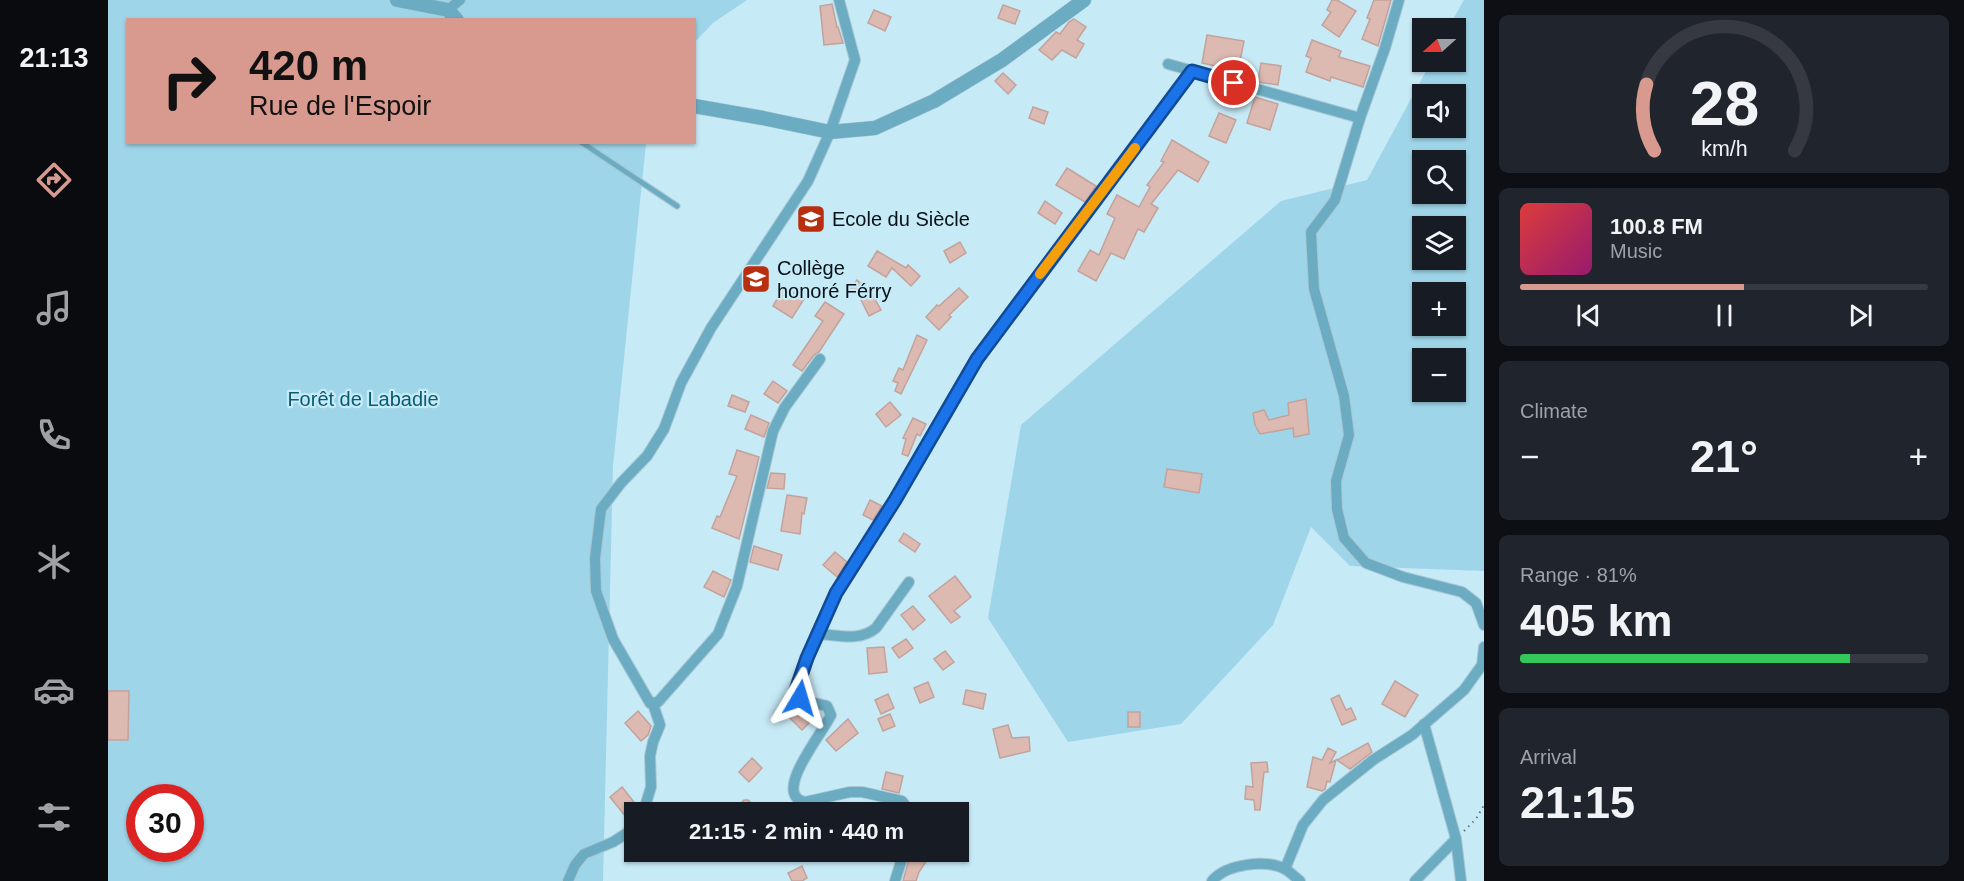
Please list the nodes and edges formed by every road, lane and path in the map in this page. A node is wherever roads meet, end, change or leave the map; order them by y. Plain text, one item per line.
1 (397, 0) edge
2 (460, 0) edge
3 (839, 0) edge
4 (1084, 0) edge
5 (1399, 0) edge
6 (453, 15) edge
7 (1168, 64) dead end
8 (1192, 71) junction
9 (696, 106) edge
10 (1360, 118) junction
11 (830, 132) junction
12 (584, 144) edge
13 (677, 206) dead end
14 (820, 359) dead end
15 (909, 582) dead end
16 (1484, 625) edge
17 (818, 633) junction
18 (1484, 647) edge
19 (654, 704) junction
20 (1424, 724) junction
21 (646, 802) edge
22 (805, 802) edge
23 (805, 802) edge
24 (903, 802) edge
25 (1484, 805) edge
26 (624, 835) edge
27 (1456, 839) junction
28 (900, 862) edge
29 (1285, 869) junction
30 (568, 881) edge
31 (895, 881) edge
32 (1212, 881) edge
33 (1300, 881) edge
34 (1414, 881) edge
35 (1461, 881) edge

1 - 6 street
2 - 6 street
3 - 11 street
4 - 11 street
5 - 10 street
7 - 8 street
8 - 10 street
8 - 17 street
9 - 11 street
10 - 16 street
11 - 19 street
12 - 13 lane
14 - 19 street
15 - 17 street
17 - 22 street
18 - 20 street
19 - 21 street
20 - 27 street
20 - 29 street
23 - 24 street
25 - 27 path
26 - 30 street
27 - 34 street
27 - 35 street
28 - 31 street
29 - 32 street
29 - 33 street

